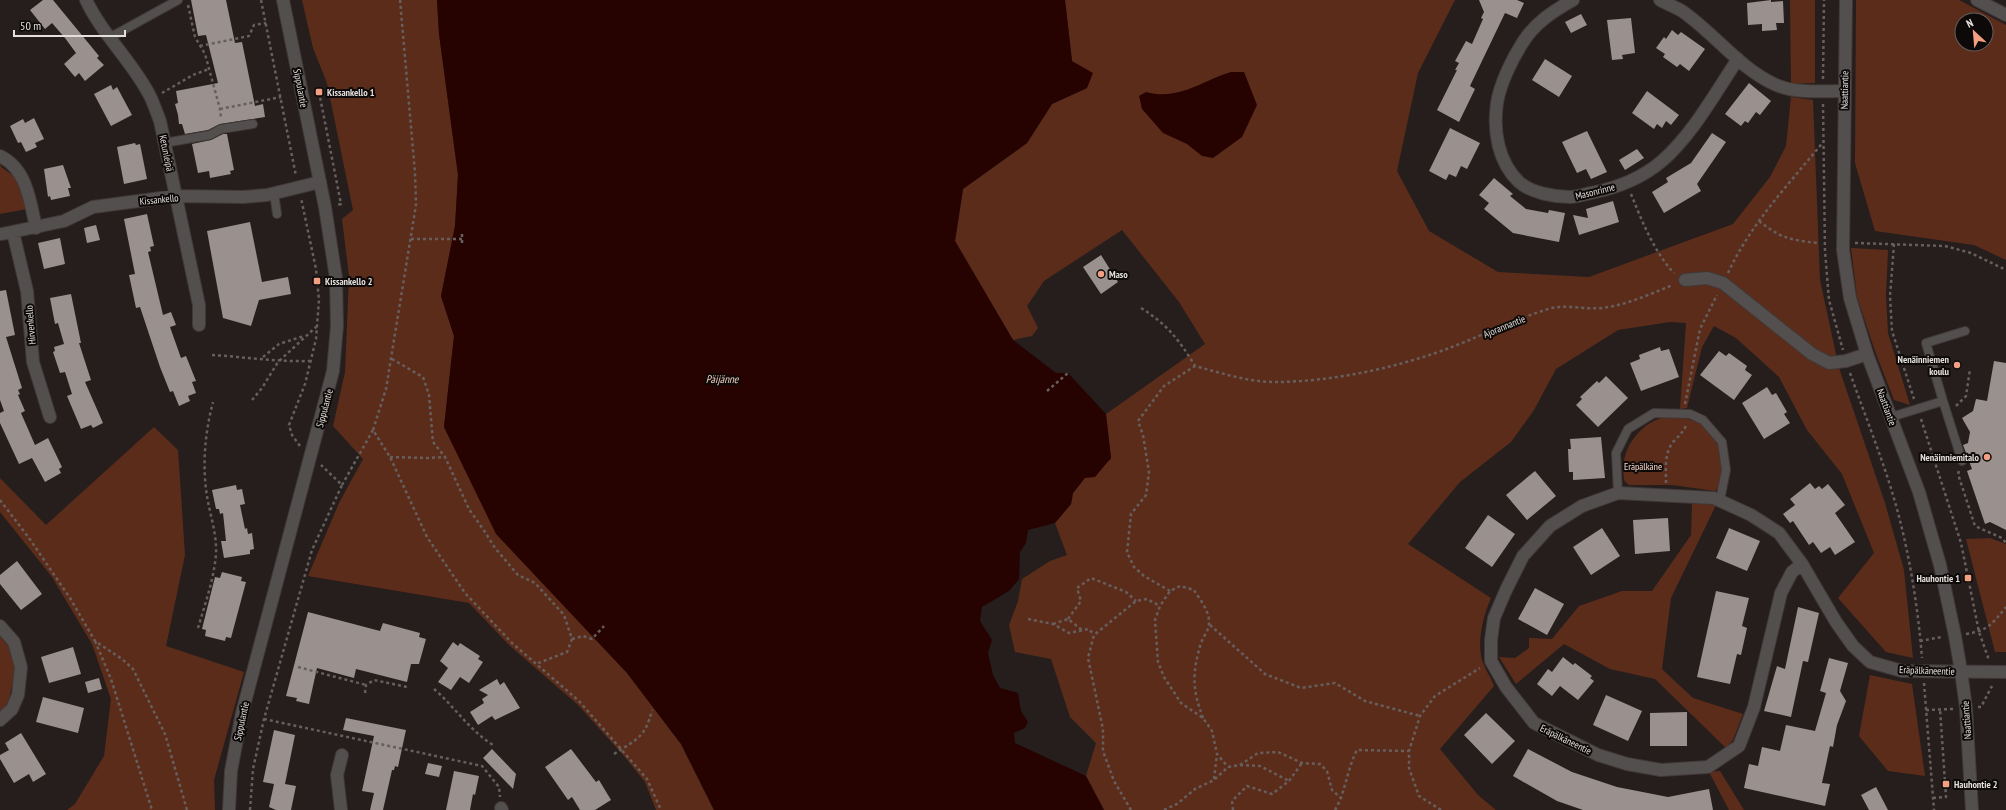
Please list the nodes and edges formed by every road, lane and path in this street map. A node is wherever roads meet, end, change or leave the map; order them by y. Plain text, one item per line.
1 (86, 0) edge
2 (178, 0) edge
3 (187, 0) edge
4 (261, 0) edge
5 (283, 0) edge
6 (400, 0) edge
7 (1573, 0) edge
8 (1660, 0) edge
9 (1824, 0) edge
10 (1846, 0) edge
11 (1977, 0) edge
12 (2006, 15) edge
13 (266, 23) junction
14 (109, 38) junction
15 (200, 46) junction
16 (1738, 59) junction
17 (209, 69) junction
18 (1822, 91) junction
19 (1844, 91) junction
20 (281, 97) junction
21 (151, 99) junction
22 (220, 109) junction
23 (253, 124) dead end
24 (221, 129) junction
25 (1824, 141) junction
26 (164, 143) junction
27 (0, 156) edge
28 (320, 182) junction
29 (1627, 182) junction
30 (300, 193) junction
31 (176, 196) junction
32 (275, 198) junction
33 (277, 214) dead end
34 (1759, 221) junction
35 (36, 228) junction
36 (7, 233) joint
37 (462, 234) dead end
38 (411, 239) junction
39 (462, 239) junction
40 (1817, 243) dead end
41 (1854, 243) dead end
42 (1894, 244) junction
43 (462, 245) dead end
44 (2006, 270) edge
45 (1685, 280) junction
46 (1723, 283) junction
47 (1141, 308) dead end
48 (199, 326) dead end
49 (317, 327) junction
50 (1965, 331) dead end
51 (305, 336) junction
52 (1867, 354) junction
53 (212, 355) dead end
54 (262, 358) junction
55 (392, 359) junction
56 (310, 361) junction
57 (278, 362) junction
58 (1846, 362) junction
59 (1195, 366) junction
60 (1970, 369) dead end
61 (1068, 373) dead end
62 (1047, 391) dead end
63 (252, 400) dead end
64 (1943, 401) junction
65 (213, 402) dead end
66 (1917, 408) junction
67 (1946, 410) junction
68 (1687, 414) junction
69 (50, 417) dead end
70 (1891, 418) junction
71 (373, 430) junction
72 (300, 446) dead end
73 (390, 457) junction
74 (445, 457) junction
75 (1962, 461) joint
76 (320, 465) dead end
77 (342, 485) junction
78 (1618, 493) junction
79 (1666, 495) junction
80 (0, 500) edge
81 (1720, 500) junction
82 (2006, 543) edge
83 (1802, 564) junction
84 (1170, 591) junction
85 (1136, 601) junction
86 (1160, 606) junction
87 (2006, 607) edge
88 (1028, 619) dead end
89 (1068, 620) junction
90 (1053, 624) junction
91 (1210, 625) junction
92 (0, 626) edge
93 (604, 626) dead end
94 (198, 628) dead end
95 (1082, 630) junction
96 (1980, 632) junction
97 (1094, 635) junction
98 (572, 639) junction
99 (95, 641) junction
100 (1491, 661) junction
101 (536, 664) junction
102 (298, 667) dead end
103 (1922, 671) junction
104 (1961, 671) junction
105 (1990, 672) junction
106 (2006, 672) edge
107 (366, 685) junction
108 (1992, 686) dead end
109 (407, 687) dead end
110 (434, 689) dead end
111 (365, 693) dead end
112 (1940, 709) dead end
113 (652, 710) dead end
114 (1420, 716) junction
115 (1203, 718) junction
116 (264, 719) junction
117 (0, 720) edge
118 (493, 745) dead end
119 (622, 749) junction
120 (1410, 751) junction
121 (614, 754) dead end
122 (1217, 754) junction
123 (342, 755) dead end
124 (1302, 763) junction
125 (1240, 765) junction
126 (1228, 767) junction
127 (1214, 780) junction
128 (1289, 781) junction
129 (1933, 798) junction
130 (1342, 799) junction
131 (502, 809) edge
132 (152, 810) edge
133 (187, 810) edge
134 (230, 810) edge
135 (250, 810) edge
136 (341, 810) edge
137 (661, 810) edge
138 (1131, 810) edge
139 (1164, 810) edge
140 (1233, 810) edge
141 (1335, 810) edge
142 (1441, 810) edge
143 (1934, 810) edge
144 (1972, 810) edge

1 - 14 street, Ketunleipä
2 - 14 lane
3 - 15 path
4 - 13 path
5 - 28 street, Sippulantie
6 - 38 path
7 - 29 street, Masonrinne
8 - 16 street
9 - 18 path
10 - 19 street, Naattiantie
11 - 12 street
13 - 15 path
13 - 20 path
14 - 21 street, Ketunleipä
15 - 17 path
16 - 18 street
16 - 29 street, Masonrinne
17 - 21 path
17 - 22 path
18 - 19 street
18 - 25 path
19 - 52 street, Naattiantie
20 - 22 path
20 - 30 path
21 - 26 street, Ketunleipä
22 - 24 path
23 - 24 lane
24 - 26 lane
25 - 34 path
25 - 58 path
26 - 31 street, Ketunleipä
27 - 35 street
28 - 30 street, Kissankello
28 - 134 street, Sippulantie
29 - 45 path
30 - 32 street, Kissankello
30 - 32 path
30 - 49 path
31 - 32 street, Kissankello
31 - 35 street, Kissankello
31 - 48 street, Ketunleipä
32 - 33 lane
34 - 40 path
34 - 46 path
35 - 36 street, Kissankello
36 - 69 street, Hirvenkello
37 - 39 path
38 - 39 path
38 - 55 path
39 - 43 path
41 - 42 path
42 - 44 path
42 - 66 path
45 - 46 street
45 - 59 path, Ajorannantie
46 - 58 street
46 - 68 path
47 - 59 path
49 - 51 path
49 - 56 path
50 - 64 lane
51 - 54 path
51 - 57 path
52 - 58 street
52 - 70 street, Naattiantie
53 - 54 path
54 - 57 path
55 - 71 path
55 - 74 path
56 - 57 path
56 - 72 path
57 - 63 path
58 - 103 path
59 - 84 path
60 - 67 path
61 - 62 path
64 - 66 lane
64 - 67 lane
65 - 94 path
66 - 70 lane
66 - 96 path
67 - 75 lane
68 - 78 lane
68 - 79 path
68 - 81 lane
70 - 104 street, Naattiantie
71 - 73 path
71 - 77 path
73 - 74 path
73 - 101 path
74 - 98 path
75 - 82 path
76 - 77 path
77 - 116 path
78 - 79 street, Eräpälkäneentie
78 - 100 street, Eräpälkäneentie
79 - 81 street, Eräpälkäneentie
80 - 99 path
81 - 83 street, Eräpälkäneentie
83 - 100 street, Eräpälkäneentie
83 - 103 street, Eräpälkäneentie
84 - 86 path
84 - 91 path
85 - 86 path
85 - 89 path
85 - 97 path
86 - 115 path
87 - 96 path
88 - 90 path
89 - 90 path
89 - 95 path
90 - 95 path
91 - 114 path
91 - 115 path
92 - 117 street
93 - 98 path
95 - 97 path
96 - 105 path
97 - 138 path
98 - 101 path
99 - 132 path
99 - 133 path
100 - 114 path
101 - 119 path
102 - 107 path
103 - 104 street, Eräpälkäneentie
103 - 129 path
104 - 105 street, Eräpälkäneentie
104 - 144 street, Naattiantie
105 - 106 street, Eräpälkäneentie
105 - 108 path
107 - 109 path
107 - 111 path
110 - 118 path
112 - 129 path
113 - 119 path
114 - 120 path
115 - 122 path
116 - 131 path
116 - 135 path
119 - 121 path
119 - 137 path
120 - 130 path
120 - 142 path
122 - 126 path
122 - 127 path
123 - 136 street
124 - 125 path
124 - 128 path
124 - 130 path
125 - 126 path
125 - 128 path
126 - 127 path
127 - 139 path
128 - 140 path
129 - 143 path
130 - 141 path

